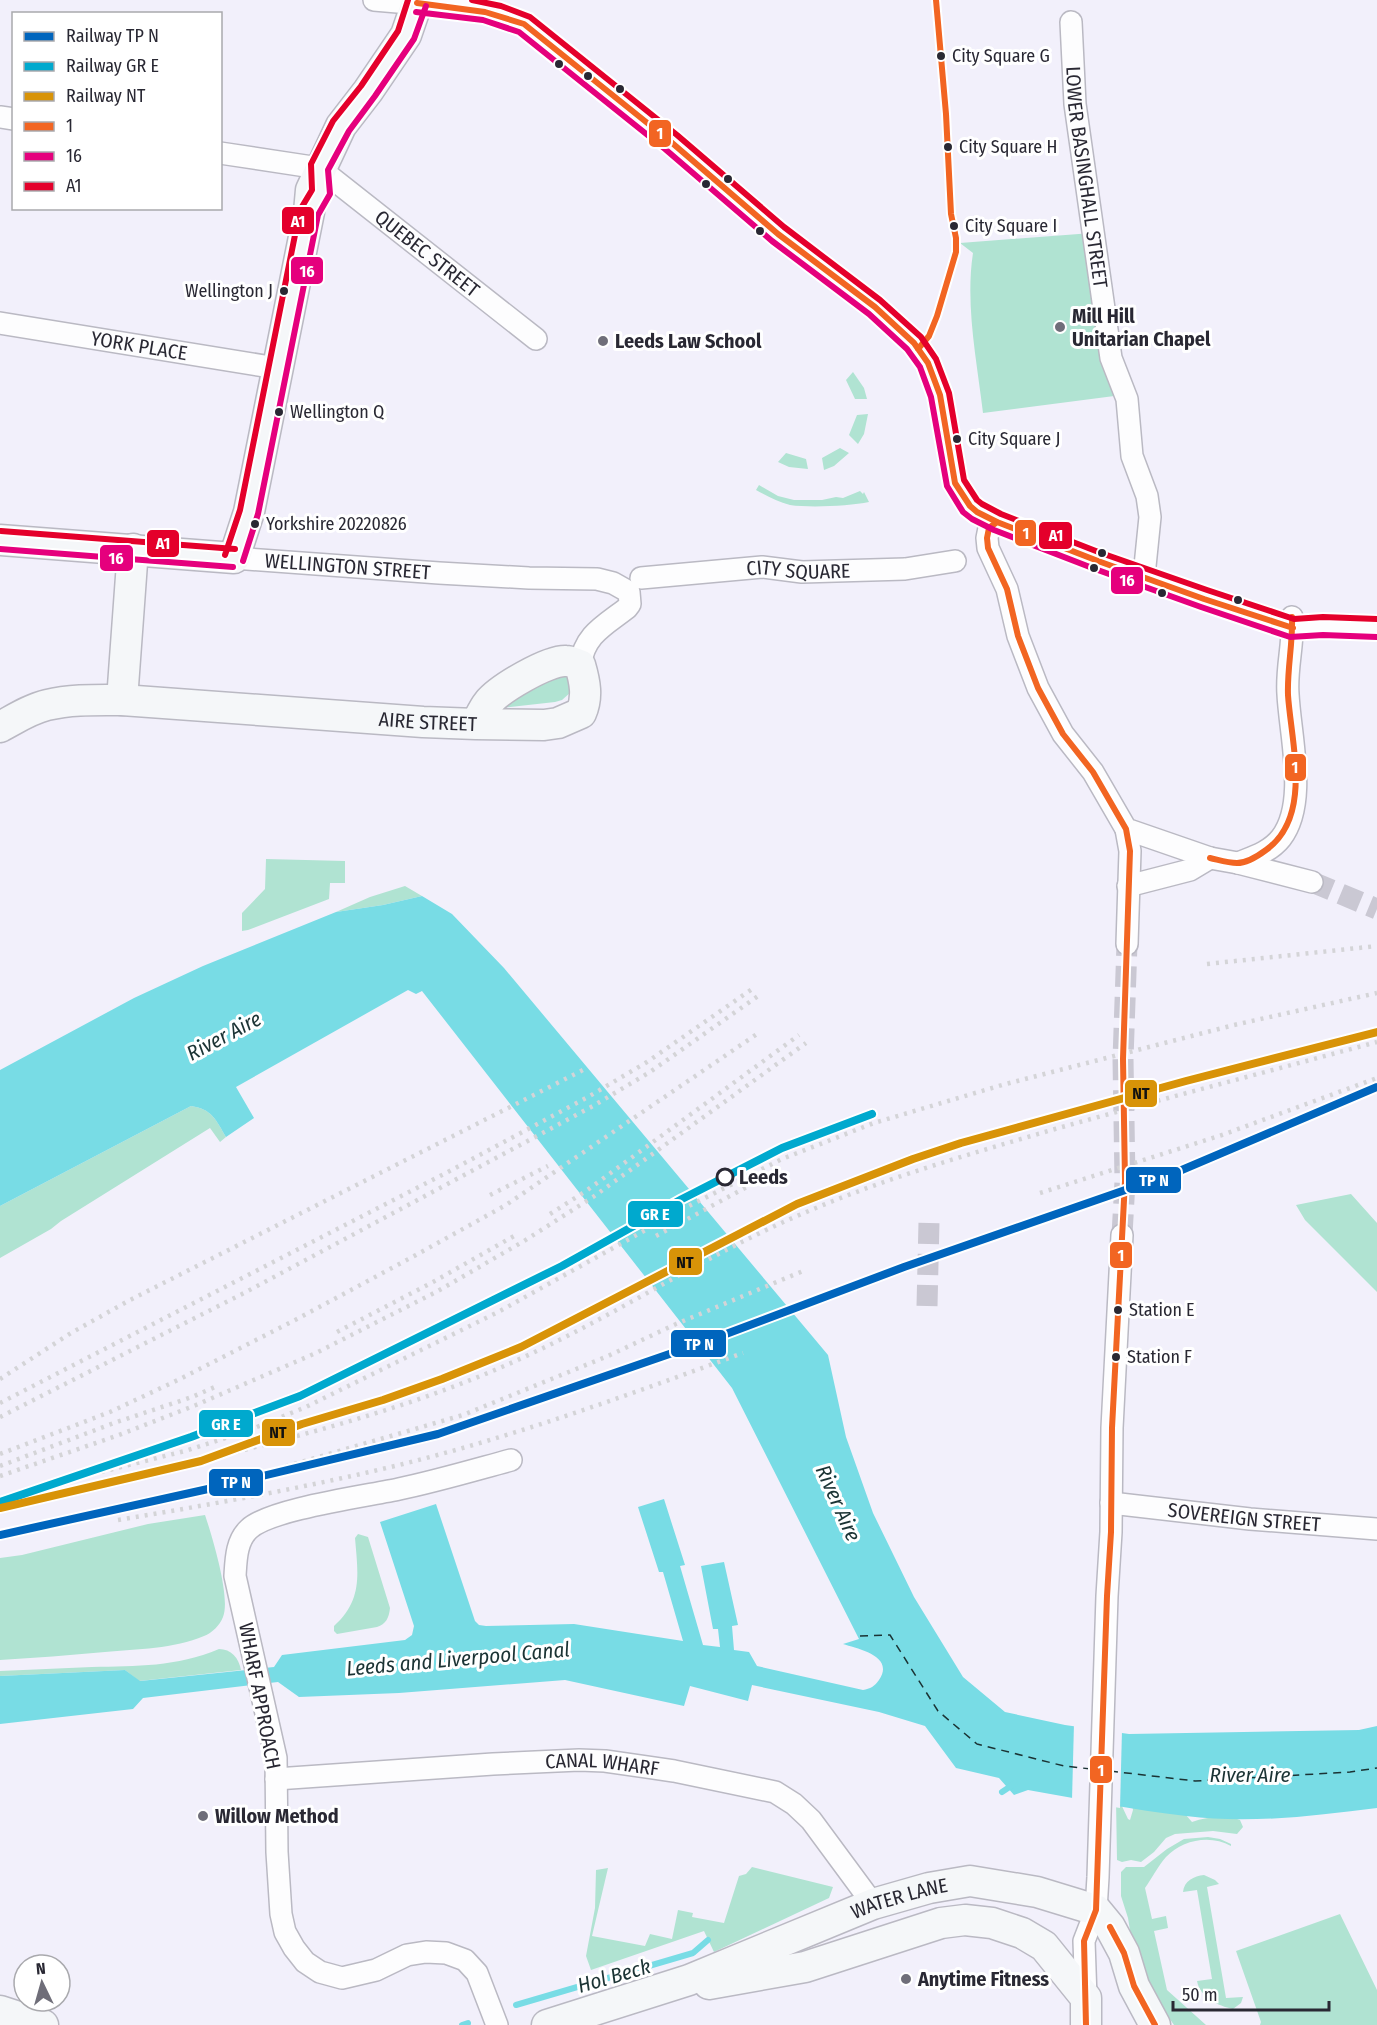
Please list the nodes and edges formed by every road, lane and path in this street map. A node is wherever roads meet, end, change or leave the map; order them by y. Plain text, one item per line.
1 (374, 0) edge
2 (418, 2) edge
3 (1071, 22) dead end
4 (222, 153) edge
5 (319, 168) junction
6 (778, 234) dead end
7 (0, 323) edge
8 (536, 339) dead end
9 (277, 368) junction
10 (0, 540) edge
11 (133, 549) junction
12 (234, 558) junction
13 (955, 561) dead end
14 (1144, 576) junction
15 (633, 583) junction
16 (1293, 622) junction
17 (1377, 628) edge
18 (580, 665) junction
19 (122, 700) junction
20 (476, 724) junction
21 (0, 727) edge
22 (1126, 829) junction
23 (1210, 858) junction
24 (1238, 863) junction
25 (1312, 882) tunnel mouth
26 (1128, 886) junction
27 (1126, 944) tunnel mouth
28 (1122, 1235) tunnel mouth
29 (511, 1460) dead end
30 (1111, 1503) junction
31 (1377, 1529) edge
32 (276, 1779) junction
33 (873, 1904) junction
34 (1103, 1918) junction
35 (689, 1980) junction
36 (0, 2011) edge
37 (1086, 2012) edge
38 (43, 2025) edge
39 (497, 2025) edge
40 (547, 2025) edge
41 (1155, 2025) edge

1 - 2 street
2 - 5 street
2 - 6 street
3 - 14 street, LOWER BASINGHALL STREET
4 - 5 street
5 - 8 street, QUEBEC STREET
5 - 9 street
7 - 9 street, YORK PLACE
9 - 12 street
10 - 11 street, WELLINGTON STREET
11 - 12 street, WELLINGTON STREET
11 - 19 street
12 - 15 street, WELLINGTON STREET
13 - 15 street, CITY SQUARE
14 - 16 street
14 - 22 street
15 - 18 street
16 - 17 street
16 - 24 street
18 - 20 street
18 - 20 street, AIRE STREET
19 - 20 street, AIRE STREET
19 - 21 street, AIRE STREET
22 - 23 street
22 - 26 street
23 - 24 street
23 - 26 street
24 - 25 street
26 - 27 street
28 - 30 street
29 - 32 street, WHARF APPROACH
30 - 31 street, SOVEREIGN STREET
30 - 34 street
32 - 33 street, CANAL WHARF
32 - 39 street, WHARF APPROACH
33 - 34 street, WATER LANE
33 - 35 street, WATER LANE
34 - 37 street
34 - 41 street
35 - 37 street, WATER LANE
35 - 40 street, WATER LANE
36 - 38 street

